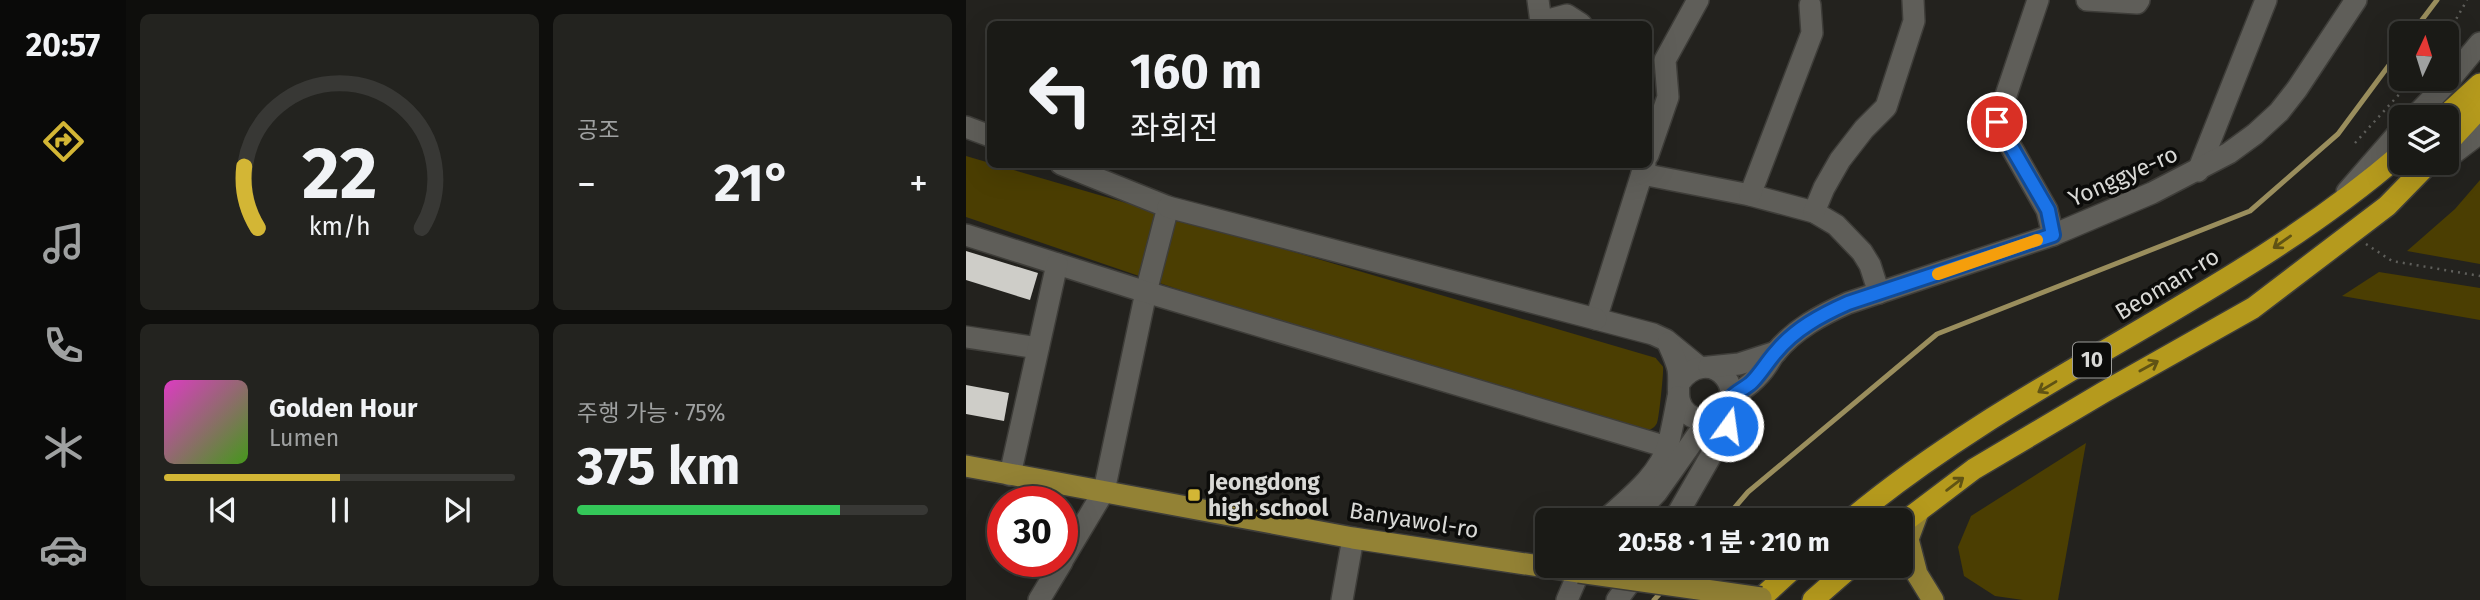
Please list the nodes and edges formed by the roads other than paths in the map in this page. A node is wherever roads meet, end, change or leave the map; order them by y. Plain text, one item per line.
1 (1538, 0) edge
2 (1698, 0) edge
3 (1913, 0) edge
4 (2038, 0) edge
5 (2087, 0) edge
6 (2139, 0) edge
7 (2266, 0) edge
8 (2356, 0) edge
9 (1810, 5) dead end
10 (1541, 21) edge
11 (1545, 21) edge
12 (1576, 21) edge
13 (2480, 43) edge
14 (1657, 60) edge
15 (2480, 84) edge
16 (2426, 105) edge
17 (2457, 105) edge
18 (2480, 108) edge
19 (966, 127) edge
20 (2459, 131) edge
21 (2480, 133) edge
22 (987, 135) edge
23 (1652, 144) edge
24 (2389, 144) edge
25 (2459, 149) edge
26 (2389, 163) edge
27 (1652, 166) edge
28 (1071, 168) edge
29 (1644, 168) edge
30 (2198, 171) junction
31 (2417, 175) edge
32 (2427, 175) edge
33 (1750, 195) junction
34 (2338, 203) junction
35 (2387, 206) junction
36 (1168, 207) junction
37 (1814, 212) junction
38 (966, 235) edge
39 (2053, 235) junction
40 (1057, 264) junction
41 (1146, 292) junction
42 (1879, 293) junction
43 (1596, 319) junction
44 (966, 337) edge
45 (1666, 340) junction
46 (1038, 348) junction
47 (1776, 352) junction
48 (1704, 367) junction
49 (1679, 390) junction
50 (1729, 402) junction
51 (1708, 420) junction
52 (1667, 447) junction
53 (966, 466) edge
54 (1010, 475) junction
55 (1104, 491) junction
56 (1617, 508) edge
57 (1642, 508) edge
58 (1681, 508) edge
59 (1864, 508) edge
60 (1918, 512) junction
61 (1913, 516) edge
62 (1078, 535) edge
63 (1353, 538) junction
64 (1535, 564) edge
65 (1053, 577) edge
66 (1576, 578) edge
67 (1633, 578) edge
68 (1651, 578) edge
69 (1785, 578) edge
70 (1838, 578) edge
71 (1040, 600) edge
72 (1342, 600) edge
73 (1567, 600) edge
74 (1617, 600) edge
75 (1764, 600) edge
76 (1813, 600) edge
77 (1933, 600) edge

1 - 10 street
2 - 14 street
3 - 37 street
4 - 39 street
5 - 6 street
7 - 30 street
8 - 30 street, Yonggye-ro
9 - 33 street
11 - 12 street
13 - 16 street
14 - 23 street
15 - 17 highway
18 - 20 highway
19 - 22 street
21 - 25 street
24 - 34 street
26 - 34 highway, Beoman-ro / 10
27 - 33 street
28 - 36 street
29 - 43 street
30 - 39 street, Yonggye-ro
31 - 35 highway, 10
32 - 35 street
33 - 37 street
34 -> 59 highway, Beoman-ro / 10
60 -> 35 highway, 10
36 - 41 street
36 - 43 street
37 - 42 street
38 - 40 street
39 - 42 street, Yonggye-ro
40 - 41 street
40 - 46 street
41 - 52 street
41 - 55 street
42 - 47 street, Yonggye-ro
43 - 45 street
44 - 46 street
45 - 48 street
45 - 49 street
46 - 54 street
47 - 48 street, Yonggye-ro
47 - 50 street, Yonggye-ro
48 - 49 street
48 - 50 street
49 - 51 street
49 - 52 street
50 - 51 street
50 - 58 street
51 - 57 street
52 - 56 street
53 - 54 main road, Banyawol-ro
54 - 55 main road, Banyawol-ro
55 - 62 street
55 - 63 main road, Banyawol-ro
60 - 61 highway, 10
60 - 77 main road
63 - 64 main road, Banyawol-ro
63 - 72 street
65 - 71 street
66 - 73 street
67 - 74 street
68 - 75 main road, Banyawol-ro, bridge
69 - 75 highway
70 - 76 highway

